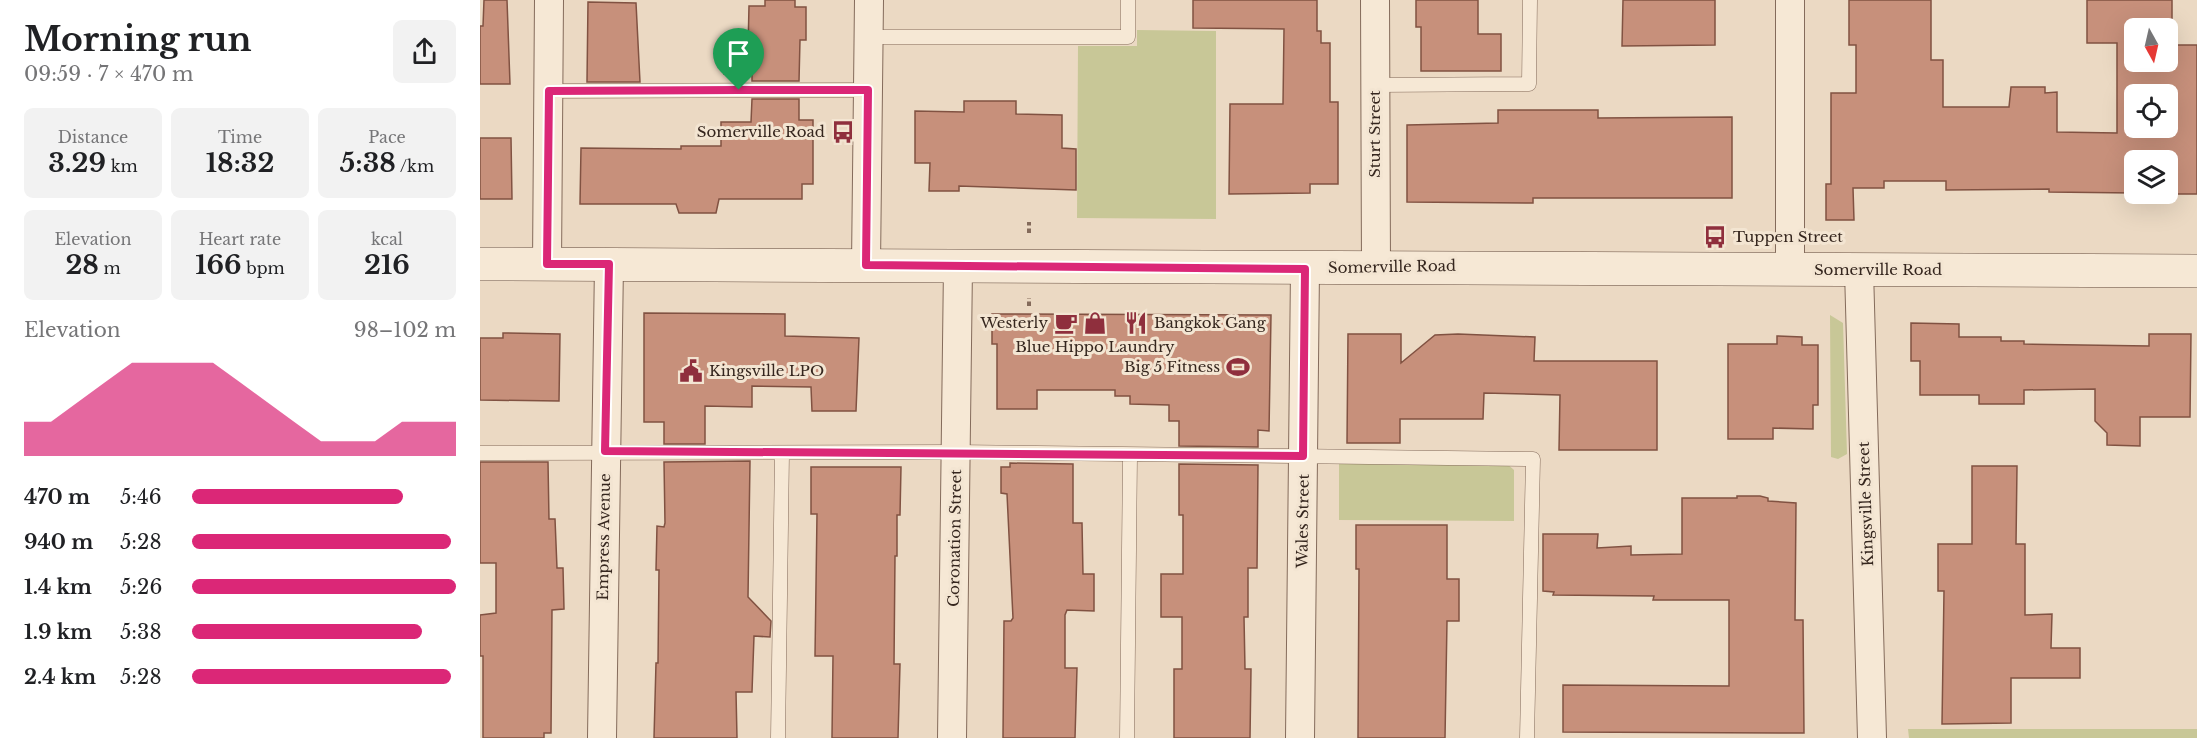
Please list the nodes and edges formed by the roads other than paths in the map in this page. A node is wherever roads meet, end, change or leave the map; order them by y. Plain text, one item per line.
1 (549, 0) edge
2 (869, 0) edge
3 (1128, 0) edge
4 (1375, 0) edge
5 (1530, 0) edge
6 (1790, 0) edge
7 (869, 37) junction
8 (1375, 85) junction
9 (868, 90) junction
10 (549, 91) junction
11 (480, 264) edge
12 (547, 264) junction
13 (609, 264) junction
14 (866, 265) junction
15 (958, 266) junction
16 (1376, 268) junction
17 (1305, 269) junction
18 (1790, 269) junction
19 (1859, 270) junction
20 (2197, 271) edge
21 (605, 451) junction
22 (956, 452) junction
23 (480, 453) edge
24 (782, 453) junction
25 (1130, 456) junction
26 (1303, 456) junction
27 (602, 738) edge
28 (778, 738) edge
29 (952, 738) edge
30 (1127, 738) edge
31 (1300, 738) edge
32 (1527, 738) edge
33 (1872, 738) edge

1 - 10 street
2 - 7 street
3 - 7 lane
4 - 8 street, Sturt Street
5 - 8 lane
6 - 18 street
7 - 9 street
8 - 16 street, Sturt Street
9 - 10 lane
9 - 14 street
10 - 12 street
11 - 12 main road, Somerville Road
12 - 13 main road, Somerville Road
13 - 14 main road, Somerville Road
13 - 21 street, Empress Avenue
14 - 15 main road, Somerville Road
15 - 17 main road, Somerville Road
15 - 22 street, Coronation Street
16 - 17 main road, Somerville Road
16 - 18 main road, Somerville Road
17 - 26 street, Wales Street
18 - 19 main road, Somerville Road
19 - 20 main road, Somerville Road
19 - 33 street, Kingsville Street
21 - 23 lane
21 - 24 lane
21 - 27 street, Empress Avenue
22 - 24 lane
22 - 25 lane
22 - 29 street, Coronation Street
24 - 28 lane
25 - 26 lane
25 - 30 lane
26 - 31 street, Wales Street
26 - 32 lane

